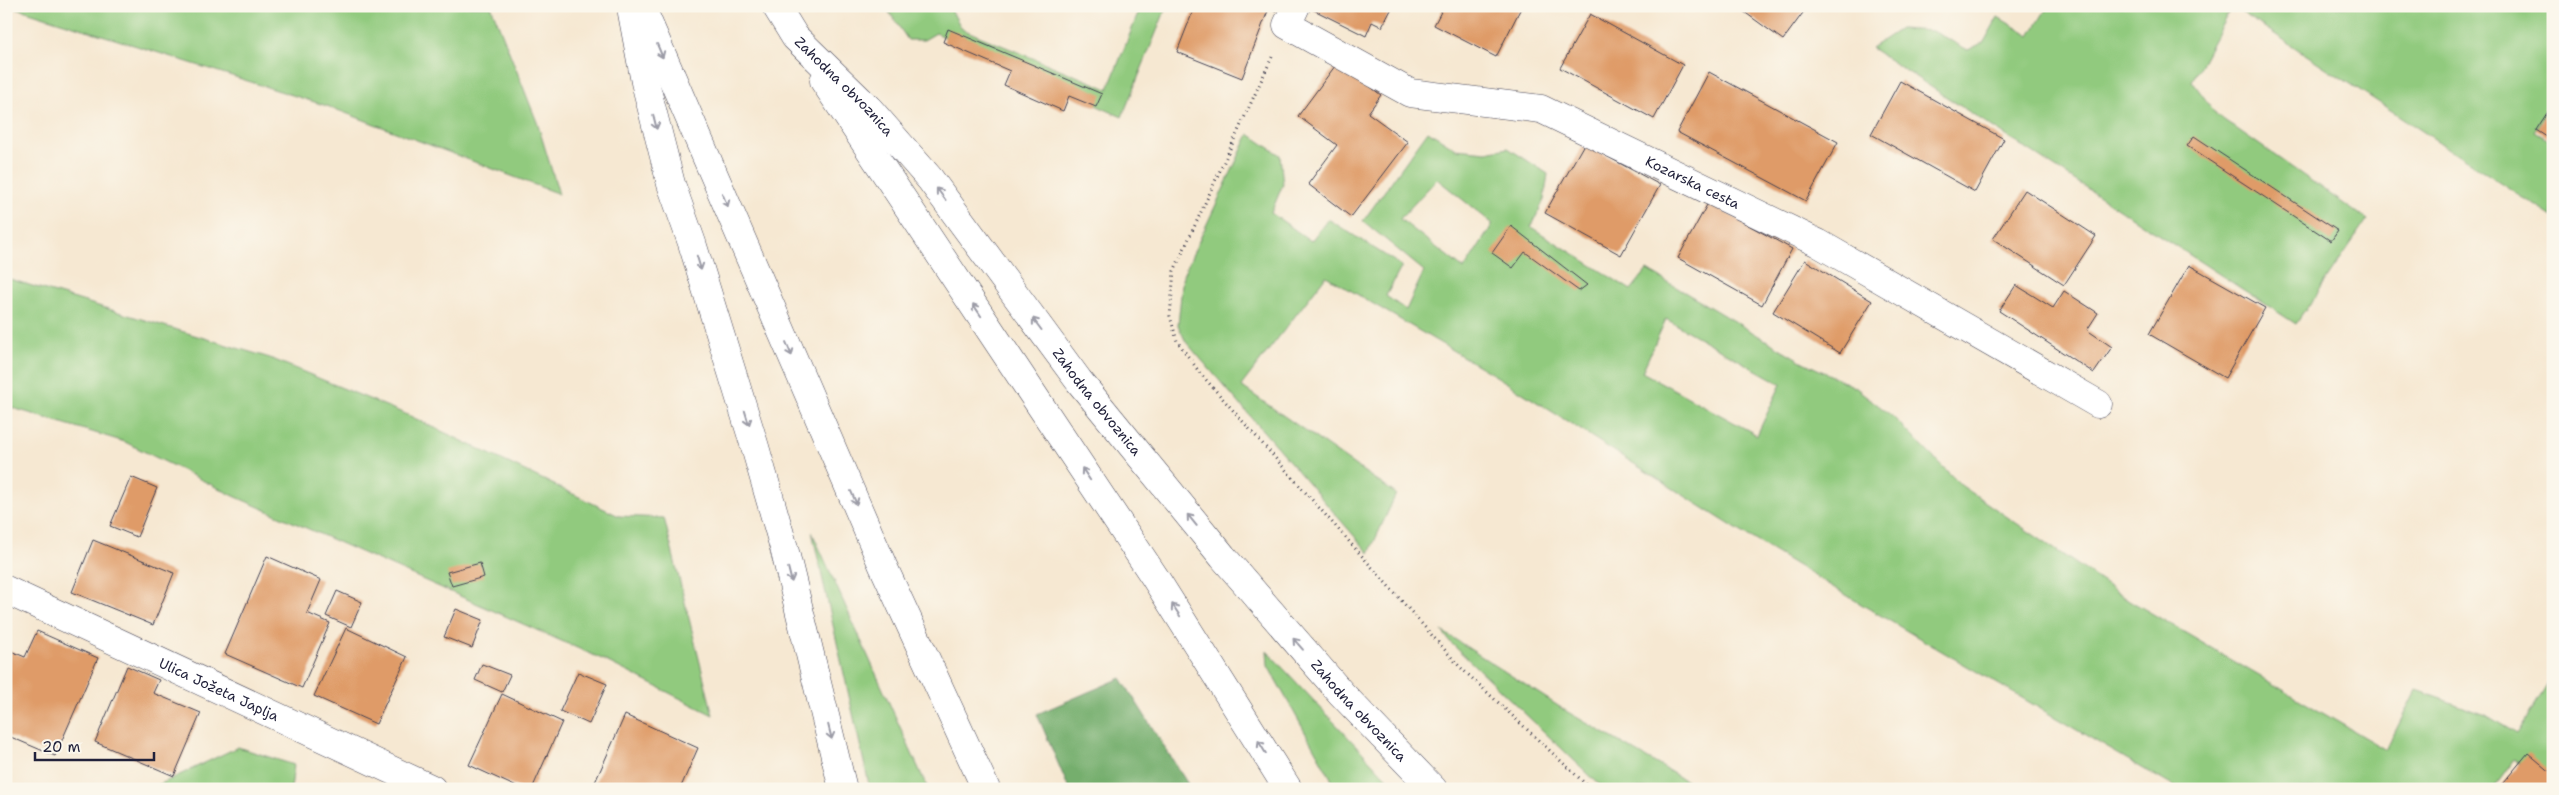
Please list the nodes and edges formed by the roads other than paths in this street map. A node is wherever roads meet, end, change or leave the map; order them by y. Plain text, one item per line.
1 (630, 6) edge
2 (641, 6) edge
3 (776, 6) edge
4 (1291, 15) edge
5 (795, 37) junction
6 (2098, 404) dead end
7 (6, 590) edge
8 (432, 789) edge
9 (843, 789) edge
10 (986, 789) edge
11 (1288, 789) edge
12 (1433, 789) edge

1 -> 9 main road
2 -> 10 main road
3 - 5 main road, Zahodna obvoznica
4 - 6 main road, Kozarska cesta
11 -> 5 main road
12 -> 5 main road, Zahodna obvoznica
7 - 8 main road, Ulica Jožeta Japlja

